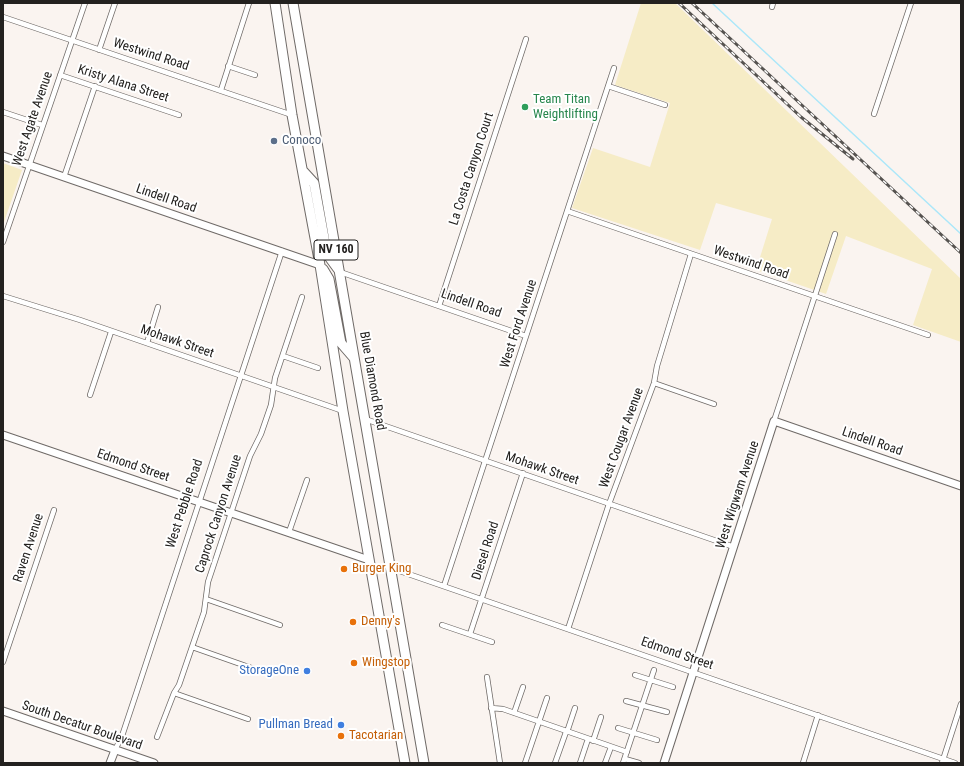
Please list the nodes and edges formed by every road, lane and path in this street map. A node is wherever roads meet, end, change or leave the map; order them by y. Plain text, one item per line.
1 (85, 3) edge
2 (115, 3) edge
3 (249, 3) edge
4 (275, 3) edge
5 (293, 3) edge
6 (911, 3) edge
7 (3, 18) edge
8 (526, 39) dead end
9 (72, 41) junction
10 (99, 50) junction
11 (228, 66) junction
12 (614, 68) dead end
13 (60, 75) junction
14 (255, 76) dead end
15 (95, 86) junction
16 (608, 86) junction
17 (221, 90) junction
18 (665, 105) dead end
19 (3, 112) edge
20 (179, 114) dead end
21 (874, 114) dead end
22 (292, 115) junction
23 (42, 125) junction
24 (3, 156) edge
25 (28, 165) junction
26 (302, 171) junction
27 (64, 177) junction
28 (567, 211) junction
29 (835, 234) dead end
30 (3, 242) edge
31 (282, 251) junction
32 (691, 254) junction
33 (320, 264) junction
34 (340, 272) junction
35 (3, 296) edge
36 (302, 297) dead end
37 (815, 297) junction
38 (439, 306) junction
39 (158, 307) dead end
40 (111, 332) junction
41 (928, 335) dead end
42 (526, 336) junction
43 (147, 343) junction
44 (283, 356) junction
45 (355, 359) junction
46 (318, 368) dead end
47 (241, 376) junction
48 (654, 383) junction
49 (274, 387) junction
50 (90, 395) dead end
51 (714, 404) dead end
52 (343, 411) junction
53 (365, 419) junction
54 (774, 422) junction
55 (3, 435) edge
56 (485, 461) junction
57 (523, 473) junction
58 (307, 480) dead end
59 (961, 486) edge
60 (199, 501) junction
61 (609, 504) junction
62 (54, 510) dead end
63 (231, 512) junction
64 (290, 532) junction
65 (734, 547) junction
66 (369, 560) junction
67 (391, 568) junction
68 (444, 586) junction
69 (206, 599) junction
70 (482, 599) junction
71 (280, 625) dead end
72 (442, 625) dead end
73 (568, 629) junction
74 (470, 634) junction
75 (492, 642) dead end
76 (192, 647) junction
77 (3, 662) edge
78 (654, 670) dead end
79 (263, 672) dead end
80 (693, 672) junction
81 (635, 675) dead end
82 (487, 677) dead end
83 (651, 680) junction
84 (673, 686) dead end
85 (523, 687) dead end
86 (174, 693) junction
87 (548, 698) dead end
88 (626, 701) dead end
89 (643, 704) junction
90 (961, 704) edge
91 (491, 708) junction
92 (575, 708) dead end
93 (3, 711) edge
94 (667, 712) dead end
95 (514, 713) junction
96 (818, 715) junction
97 (601, 717) dead end
98 (248, 719) dead end
99 (539, 722) junction
100 (618, 728) dead end
101 (566, 732) junction
102 (634, 732) junction
103 (157, 737) dead end
104 (591, 740) junction
105 (657, 740) dead end
106 (611, 747) junction
107 (115, 750) junction
108 (627, 752) junction
109 (624, 761) edge
110 (943, 761) edge
111 (110, 763) edge
112 (154, 763) edge
113 (405, 763) edge
114 (424, 763) edge
115 (500, 763) edge
116 (525, 763) edge
117 (555, 763) edge
118 (580, 763) edge
119 (605, 763) edge
120 (638, 763) edge
121 (664, 763) edge
122 (803, 763) edge
123 (955, 763) edge

1 - 9 street, West Agate Avenue
2 - 10 street
3 - 11 street
4 - 22 highway, NV 160
5 - 34 highway, Blue Diamond Road / NV 160
6 - 21 street
7 - 9 street, Westwind Road
8 - 38 street, La Costa Canyon Court
9 - 10 street, Westwind Road
9 - 13 street, West Agate Avenue
10 - 17 street, Westwind Road
11 - 14 street
11 - 17 street
12 - 16 street, West Ford Avenue
13 - 15 street, Kristy Alana Street
13 - 23 street, West Agate Avenue
15 - 20 street, Kristy Alana Street
15 - 27 street
16 - 18 street
16 - 28 street, West Ford Avenue
17 - 22 street, Westwind Road
19 - 23 street
22 - 26 highway, NV 160
23 - 25 street, West Agate Avenue
24 - 25 street, Lindell Road
25 - 27 street, Lindell Road
25 - 30 street, West Agate Avenue
26 - 33 highway, NV 160
26 - 34 highway
27 - 31 street, Lindell Road
28 - 32 street, Westwind Road
28 - 42 street, West Ford Avenue
29 - 37 street, West Wigwam Avenue
31 - 33 street, Lindell Road
31 - 47 street, West Pebble Road
32 - 37 street, Westwind Road
32 - 48 street, West Cougar Avenue
33 - 45 highway
33 - 52 highway, NV 160
34 - 38 street, Lindell Road
34 - 45 highway, Blue Diamond Road / NV 160
35 - 40 street, Mohawk Street
36 - 44 street, Caprock Canyon Avenue
37 - 41 street, Westwind Road
37 - 54 street, West Wigwam Avenue
38 - 42 street, Lindell Road
39 - 43 street
40 - 43 street, Mohawk Street
40 - 50 street
42 - 56 street, West Ford Avenue
43 - 47 street, Mohawk Street
44 - 46 street
44 - 49 street, Caprock Canyon Avenue
45 - 53 highway, Blue Diamond Road / NV 160
47 - 49 street, Mohawk Street
47 - 60 street, West Pebble Road
48 - 51 street
48 - 61 street, West Cougar Avenue
49 - 52 street, Mohawk Street
49 - 63 street, Caprock Canyon Avenue
52 - 66 highway, NV 160
53 - 56 street, Mohawk Street
53 - 67 highway, Blue Diamond Road / NV 160
54 - 59 street, Lindell Road
54 - 65 street, West Wigwam Avenue
55 - 60 street, Edmond Street
56 - 57 street, Mohawk Street
56 - 68 street, West Ford Avenue
57 - 61 street, Mohawk Street
57 - 70 street, Diesel Road
58 - 64 street
60 - 63 street, Edmond Street
60 - 107 street, West Pebble Road
61 - 65 street, Mohawk Street
61 - 73 street, West Cougar Avenue
62 - 77 street, Raven Avenue
63 - 64 street, Edmond Street
63 - 69 street, Caprock Canyon Avenue
64 - 66 street, Edmond Street
65 - 80 street, West Wigwam Avenue
66 - 113 highway, NV 160
67 - 68 street, Edmond Street
67 - 114 highway, Blue Diamond Road / NV 160
68 - 70 street, Edmond Street
69 - 71 street
69 - 76 street, Caprock Canyon Avenue
70 - 73 street, Edmond Street
70 - 74 street, Diesel Road
72 - 74 street
73 - 80 street, Edmond Street
74 - 75 street
76 - 79 street
76 - 86 street, Caprock Canyon Avenue
78 - 83 street
80 - 96 street, Edmond Street
80 - 121 street, West Wigwam Avenue
81 - 83 street
82 - 91 street
83 - 84 street
83 - 89 street
85 - 95 street
86 - 98 street
86 - 103 street, Caprock Canyon Avenue
87 - 99 street
88 - 89 street
89 - 94 street
89 - 102 street
90 - 110 street
91 - 95 street
91 - 115 street
92 - 101 street
93 - 107 street, South Decatur Boulevard
95 - 99 street
96 - 110 street, Edmond Street
96 - 122 street
97 - 104 street
99 - 101 street
99 - 116 street
100 - 102 street
101 - 104 street
101 - 117 street
102 - 105 street
102 - 108 street
104 - 106 street
104 - 118 street
106 - 108 street
106 - 119 street
107 - 111 street, West Pebble Road
107 - 112 street, South Decatur Boulevard
108 - 109 street
109 - 120 street
110 - 123 street, Edmond Street

